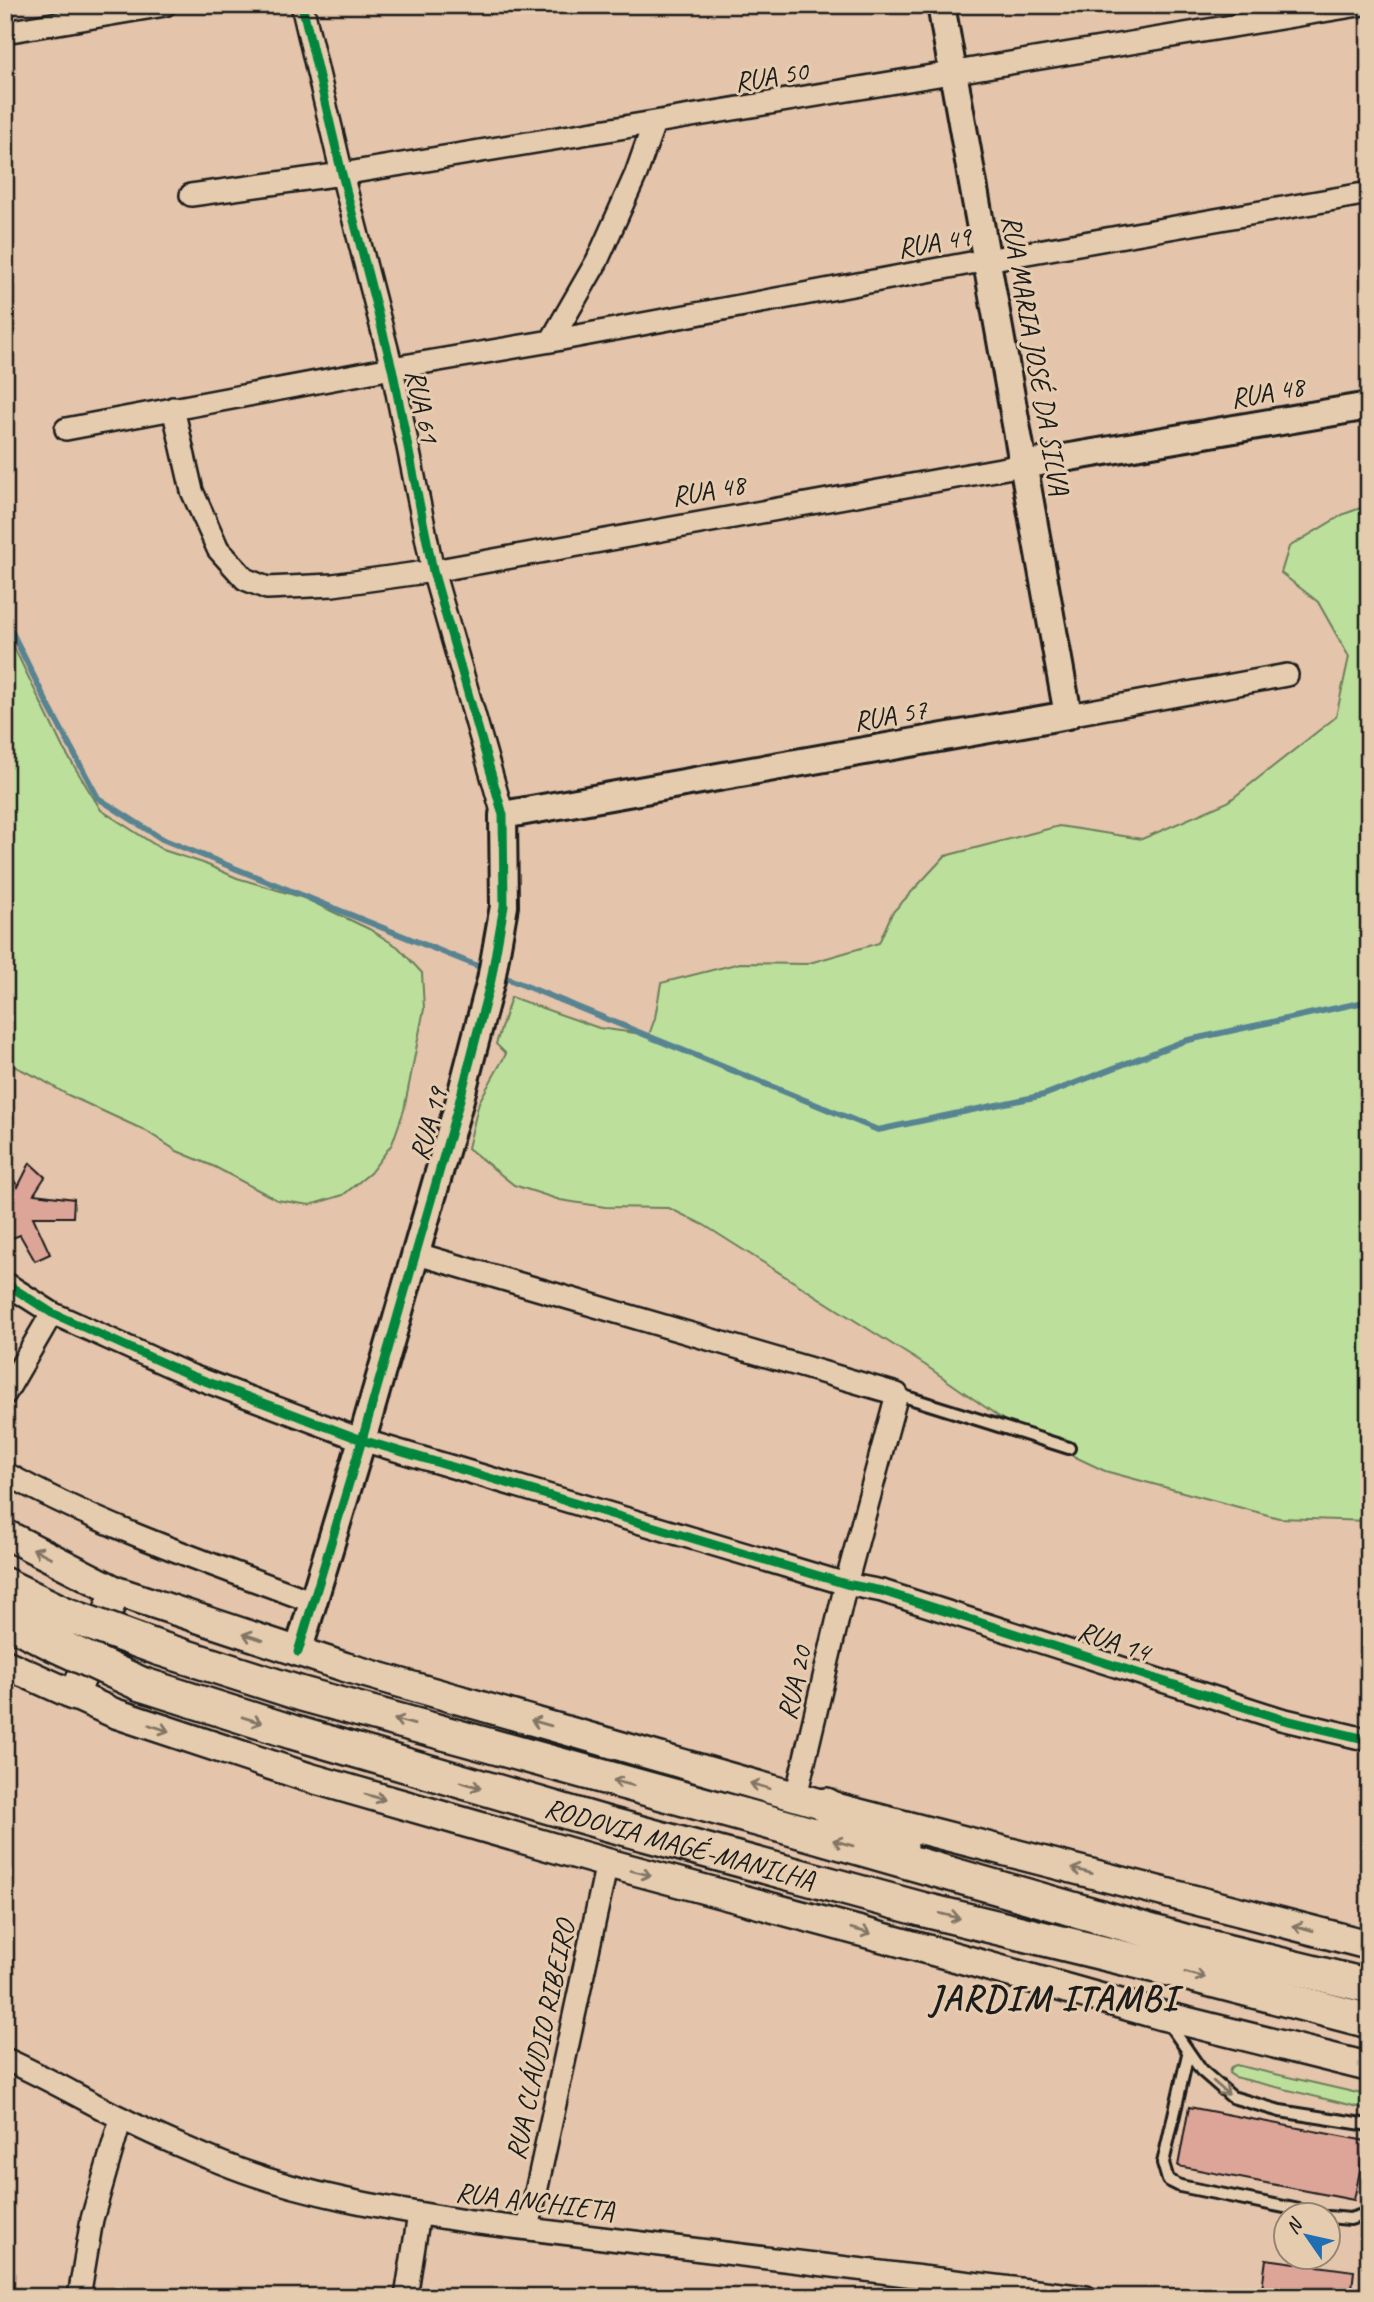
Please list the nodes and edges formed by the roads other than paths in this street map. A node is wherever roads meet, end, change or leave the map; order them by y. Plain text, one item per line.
1 (165, 5) edge
2 (303, 5) edge
3 (941, 5) edge
4 (1359, 5) edge
5 (5, 32) edge
6 (954, 74) junction
7 (654, 123) junction
8 (342, 174) junction
9 (1369, 193) edge
10 (191, 195) dead end
11 (987, 260) junction
12 (551, 341) junction
13 (392, 368) junction
14 (1369, 406) edge
15 (173, 408) junction
16 (66, 429) dead end
17 (1023, 466) junction
18 (433, 571) junction
19 (1287, 675) dead end
20 (1068, 715) junction
21 (503, 816) junction
22 (414, 1253) junction
23 (5, 1283) edge
24 (52, 1313) junction
25 (5, 1394) edge
26 (897, 1394) junction
27 (362, 1440) junction
28 (1069, 1448) dead end
29 (5, 1473) edge
30 (5, 1534) edge
31 (846, 1584) junction
32 (5, 1586) edge
33 (116, 1591) junction
34 (313, 1602) junction
35 (158, 1605) junction
36 (5, 1619) edge
37 (60, 1629) junction
38 (298, 1652) junction
39 (5, 1664) edge
40 (74, 1696) junction
41 (114, 1713) junction
42 (1369, 1740) edge
43 (811, 1800) junction
44 (607, 1863) junction
45 (956, 1875) junction
46 (1369, 1945) edge
47 (1369, 1986) edge
48 (1164, 2016) junction
49 (1369, 2021) edge
50 (1188, 2054) junction
51 (5, 2059) edge
52 (1369, 2067) edge
53 (121, 2119) junction
54 (1369, 2125) edge
55 (1272, 2205) edge
56 (1369, 2213) edge
57 (419, 2214) junction
58 (1342, 2218) edge
59 (528, 2229) junction
60 (79, 2297) edge
61 (406, 2297) edge
62 (1086, 2297) edge

1 - 5 street
2 - 8 street, RUA 61
3 - 6 street, RUA MARIA JOSÉ DA SILVA
4 - 6 street, RUA 50
6 - 7 street, RUA 50
6 - 11 street, RUA MARIA JOSÉ DA SILVA
7 - 8 street, RUA 50
7 - 12 street
8 - 10 street, RUA 50
8 - 13 street, RUA 61
9 - 11 street, RUA 49
11 - 12 street, RUA 49
11 - 17 street, RUA MARIA JOSÉ DA SILVA
12 - 13 street, RUA 61
13 - 15 street, RUA 61
13 - 18 street, RUA 61
14 - 17 street, RUA 48
15 - 16 street, RUA 61
15 - 18 street, RUA 48
17 - 18 street, RUA 48
17 - 20 street, RUA MARIA JOSÉ DA SILVA
18 - 21 street, RUA 61
19 - 20 street, RUA 57
20 - 21 street, RUA 57
21 - 22 street, RUA 19
22 - 26 street
22 - 27 street, RUA 19
23 - 24 street
24 - 25 street
24 - 27 street
26 - 28 lane
26 - 31 street, RUA 20
27 - 31 street
27 - 34 street, RUA 19
29 - 34 street
33 -> 30 main road
31 - 42 street, RUA 14
31 - 43 street, RUA 20
32 - 37 highway, RODOVIA MAGÉ-MANILHA
33 - 35 main road
33 - 40 main road
34 - 38 street, RUA 19
38 -> 35 main road
35 - 41 main road
36 - 37 highway, RODOVIA MAGÉ-MANILHA
45 -> 37 highway, RODOVIA MAGÉ-MANILHA, bridge
37 -> 49 highway, RODOVIA MAGÉ-MANILHA, bridge
43 -> 38 main road
39 - 40 main road
40 - 41 main road
41 -> 44 main road
43 - 45 highway
46 -> 43 main road
44 -> 48 main road
44 - 59 street, RUA CLÁUDIO RIBEIRO
45 - 47 highway, RODOVIA MAGÉ-MANILHA
48 - 50 lane
48 - 52 main road
50 -> 54 lane
50 - 55 lane
51 - 53 street, RUA ANCHIETA
53 - 57 street, RUA ANCHIETA
53 - 60 street
56 - 58 lane
57 - 59 street, RUA ANCHIETA
57 - 61 street
59 - 62 street, RUA ANCHIETA

